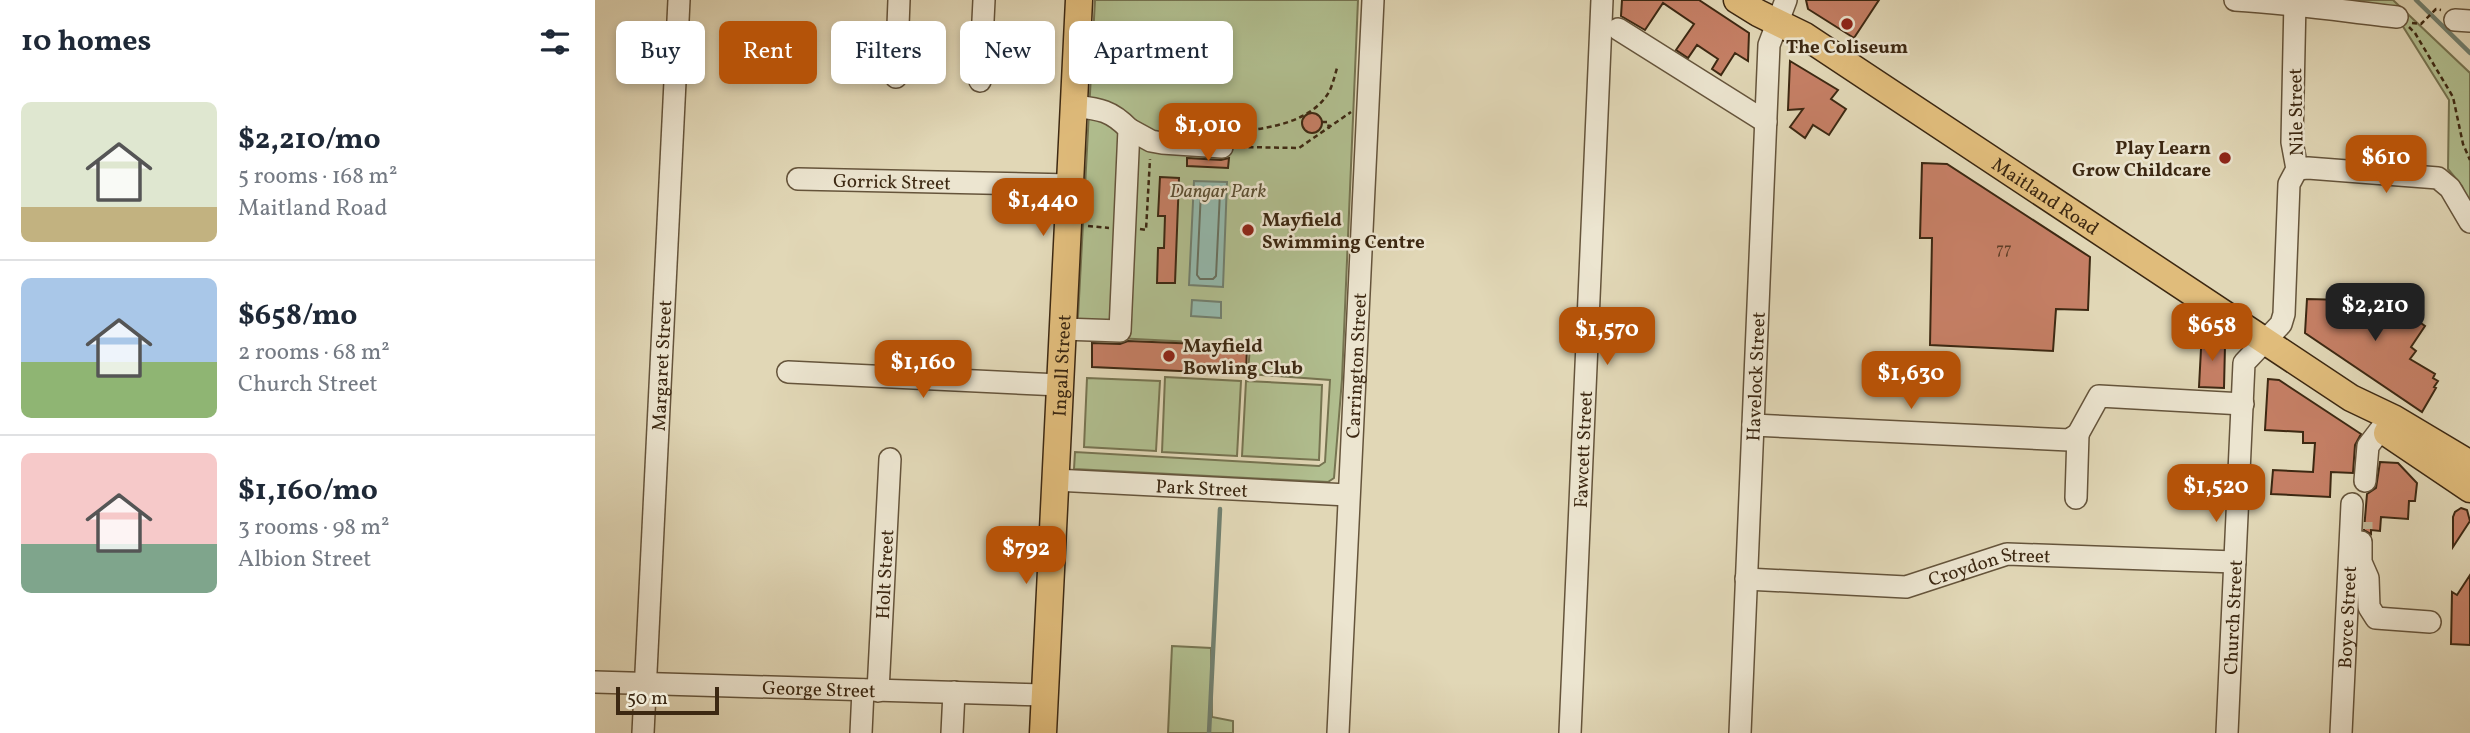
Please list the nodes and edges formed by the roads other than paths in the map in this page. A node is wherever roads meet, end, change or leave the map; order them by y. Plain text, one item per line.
1 (679, 0) edge
2 (899, 0) edge
3 (984, 0) edge
4 (1079, 0) edge
5 (1373, 0) edge
6 (1602, 0) edge
7 (1737, 0) edge
8 (2235, 0) edge
9 (2295, 3) edge
10 (1782, 11) edge
11 (2401, 19) road end
12 (898, 21) edge
13 (983, 21) edge
14 (1618, 29) dead end
15 (1074, 106) junction
16 (1766, 122) junction
17 (1129, 129) junction
18 (1222, 147) road end
19 (2297, 169) junction
20 (798, 179) dead end
21 (1070, 185) junction
22 (2470, 222) edge
23 (1063, 329) junction
24 (2264, 340) junction
25 (788, 372) dead end
26 (1060, 385) junction
27 (2351, 398) junction
28 (2243, 404) junction
29 (1753, 425) junction
30 (2381, 429) junction
31 (2078, 434) junction
32 (890, 459) dead end
33 (2470, 464) edge
34 (1055, 480) junction
35 (2470, 488) edge
36 (1348, 495) junction
37 (2076, 498) dead end
38 (2361, 515) junction
39 (2235, 562) junction
40 (1746, 579) junction
41 (2430, 622) dead end
42 (595, 682) edge
43 (645, 684) junction
44 (871, 690) junction
45 (954, 692) junction
46 (1044, 695) junction
47 (643, 733) edge
48 (861, 733) edge
49 (952, 733) edge
50 (1043, 733) edge
51 (1338, 733) edge
52 (1570, 733) edge
53 (1740, 733) edge
54 (2227, 733) edge
55 (2341, 733) edge

1 - 43 street, Margaret Street
2 - 12 street
3 - 13 street
4 - 15 main road, Ingall Street
5 - 36 street, Carrington Street
6 - 52 street, Fawcett Street
7 - 10 main road, Maitland Road
8 - 9 street
9 - 11 street
9 - 19 street, Nile Street
10 - 16 street, Havelock Street
10 - 24 main road, Maitland Road
14 - 16 street
15 - 17 street
15 - 21 main road, Ingall Street
16 - 29 street, Havelock Street
17 - 18 street
17 - 23 street
19 - 22 street
19 - 24 street, Nile Street
20 - 21 street, Gorrick Street
21 - 23 main road, Ingall Street
23 - 26 main road, Ingall Street
24 - 27 main road, Maitland Road
24 - 28 street, Church Street
25 - 26 street
26 - 34 main road, Ingall Street
27 - 30 main road, Maitland Road
27 - 33 main road, Maitland Road
28 - 31 street
28 - 39 street, Church Street
29 - 31 street
29 - 40 street, Havelock Street
30 - 35 main road, Maitland Road
30 - 38 street
31 - 37 street
32 - 44 street, Holt Street
34 - 36 street, Park Street
34 - 46 main road, Ingall Street
36 - 51 street, Carrington Street
38 - 41 street
38 - 55 street, Boyce Street
39 - 40 street, Croydon Street
39 - 54 street, Church Street
40 - 53 street, Havelock Street
42 - 43 street, George Street
43 - 44 street, George Street
43 - 47 street, Margaret Street
44 - 45 street, George Street
44 - 48 street, Holt Street
45 - 46 street, George Street
45 - 49 street
46 - 50 main road, Ingall Street

